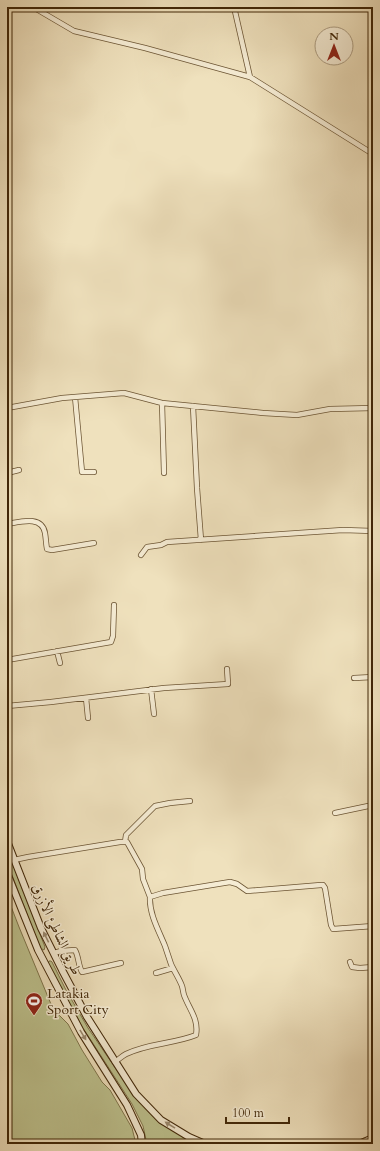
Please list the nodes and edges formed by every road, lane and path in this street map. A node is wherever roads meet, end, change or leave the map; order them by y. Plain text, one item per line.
1 (33, 7) edge
2 (234, 7) edge
3 (250, 77) junction
4 (373, 154) edge
5 (75, 397) junction
6 (162, 403) junction
7 (194, 406) junction
8 (7, 408) edge
9 (373, 408) edge
10 (19, 470) dead end
11 (94, 472) dead end
12 (7, 473) edge
13 (164, 473) dead end
14 (7, 524) edge
15 (373, 531) edge
16 (201, 540) junction
17 (94, 544) dead end
18 (141, 555) dead end
19 (114, 605) dead end
20 (57, 651) junction
21 (7, 660) edge
22 (60, 663) dead end
23 (227, 669) dead end
24 (373, 677) edge
25 (354, 678) dead end
26 (151, 689) junction
27 (86, 698) junction
28 (7, 706) edge
29 (154, 714) dead end
30 (88, 718) dead end
31 (190, 801) dead end
32 (373, 805) edge
33 (335, 813) dead end
34 (7, 841) edge
35 (125, 842) junction
36 (14, 860) junction
37 (7, 873) edge
38 (150, 897) junction
39 (373, 926) edge
40 (54, 953) junction
41 (350, 962) dead end
42 (121, 963) dead end
43 (373, 967) edge
44 (173, 968) junction
45 (156, 973) dead end
46 (115, 1062) junction
47 (373, 1138) edge
48 (142, 1144) edge
49 (204, 1144) edge
50 (359, 1144) edge

1 - 3 street
2 - 3 street
3 - 4 street
5 - 6 street
5 - 8 street
5 - 11 street
6 - 7 street
6 - 13 street
7 - 9 street
7 - 16 street
10 - 12 street
14 - 17 street
15 - 16 street
16 - 18 street
19 - 20 street
20 - 21 street
20 - 22 street
23 - 26 street
24 - 25 street
26 - 27 street
26 - 29 street
27 - 28 street
27 - 30 street
31 - 35 street
32 - 33 street
34 - 36 main road, طريق الشاطئ الأزرق
35 - 36 street
35 - 38 street
40 -> 36 main road, طريق الشاطئ الأزرق
37 -> 48 main road, طريق الشاطئ الأزرق
38 - 39 street
38 - 44 street
40 - 42 street
40 - 46 main road, طريق الشاطئ الأزرق
41 - 43 street
44 - 45 street
44 - 46 street
49 -> 46 main road, طريق الشاطئ الأزرق
47 - 50 main road

